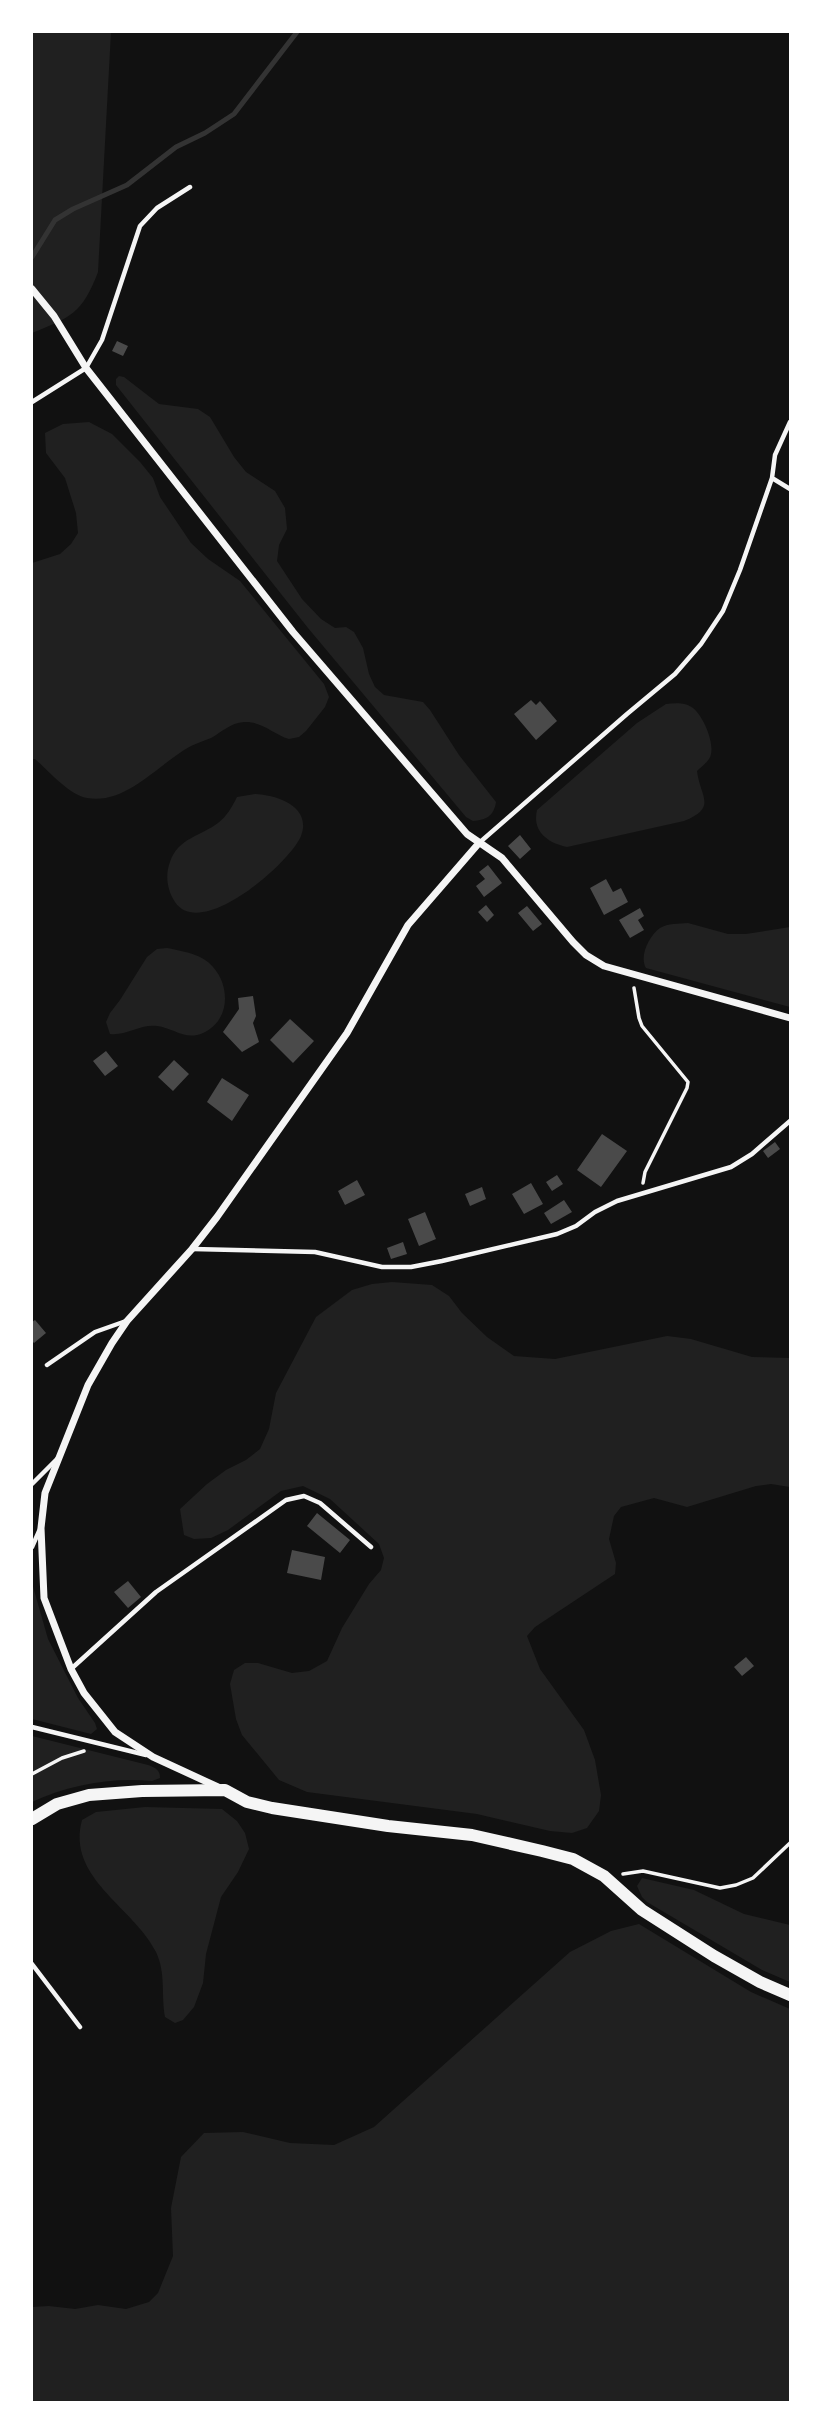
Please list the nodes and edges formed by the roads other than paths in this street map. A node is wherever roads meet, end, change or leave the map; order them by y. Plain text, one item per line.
1 (190, 187) dead end
2 (32, 289) edge
3 (86, 368) junction
4 (32, 401) edge
5 (790, 422) edge
6 (772, 478) junction
7 (790, 489) edge
8 (479, 844) junction
9 (790, 1018) edge
10 (790, 1121) edge
11 (192, 1249) junction
12 (127, 1321) junction
13 (47, 1365) dead end
14 (57, 1459) junction
15 (32, 1484) edge
16 (41, 1528) junction
17 (371, 1547) dead end
18 (32, 1548) edge
19 (71, 1669) junction
20 (32, 1727) edge
21 (153, 1757) junction
22 (225, 1790) junction
23 (32, 1819) edge
24 (32, 1964) edge
25 (790, 1995) edge
26 (80, 2027) dead end

1 - 3 lane
2 - 3 street
3 - 4 lane
3 - 8 street
5 - 6 lane
6 - 7 lane
6 - 8 lane
8 - 9 street
8 - 11 street
10 - 11 lane
11 - 12 street
12 - 13 lane
12 - 14 street
14 - 15 lane
14 - 16 street
16 - 18 lane
16 - 19 street
17 - 19 lane
19 - 21 street
20 - 21 lane
21 - 22 street
22 - 23 main road
22 - 25 main road
24 - 26 lane

